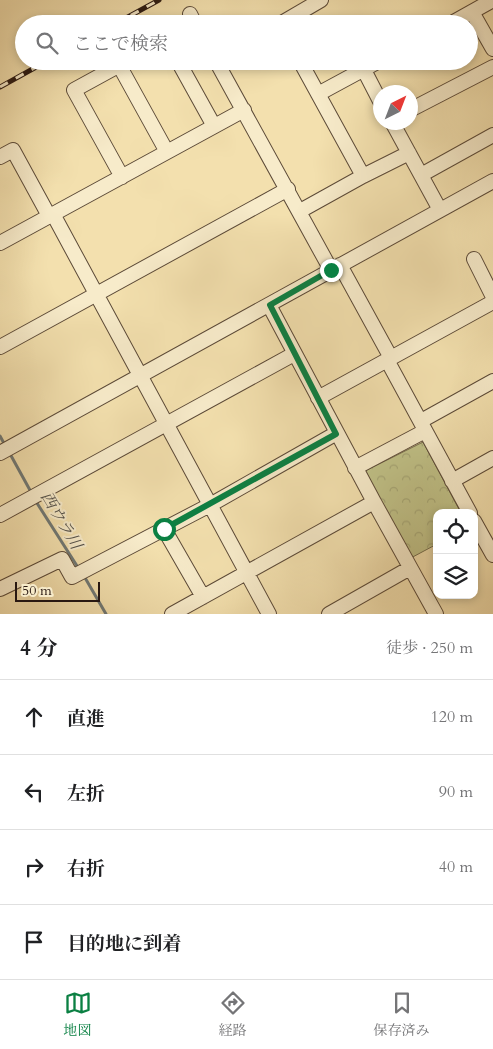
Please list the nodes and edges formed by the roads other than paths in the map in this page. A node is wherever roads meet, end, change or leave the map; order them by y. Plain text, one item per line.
1 (321, 0) edge
2 (493, 0) edge
3 (472, 12) junction
4 (295, 15) edge
5 (466, 15) edge
6 (474, 15) edge
7 (478, 23) edge
8 (493, 49) edge
9 (493, 67) edge
10 (110, 70) edge
11 (127, 70) edge
12 (183, 70) edge
13 (221, 70) edge
14 (305, 70) edge
15 (364, 70) joint
16 (373, 87) edge
17 (318, 94) junction
18 (418, 106) edge
19 (244, 110) junction
20 (214, 126) junction
21 (396, 130) edge
22 (493, 135) edge
23 (168, 152) junction
24 (409, 153) junction
25 (0, 157) edge
26 (421, 175) junction
27 (363, 176) junction
28 (122, 177) junction
29 (493, 181) edge
30 (288, 190) junction
31 (440, 210) junction
32 (300, 211) junction
33 (51, 215) junction
34 (0, 243) edge
35 (474, 259) dead end
36 (335, 268) junction
37 (98, 294) junction
38 (493, 298) edge
39 (493, 302) edge
40 (270, 305) junction
41 (0, 347) edge
42 (294, 354) junction
43 (389, 359) junction
44 (140, 375) junction
45 (493, 381) edge
46 (318, 398) junction
47 (167, 425) junction
48 (423, 426) junction
49 (336, 434) junction
50 (0, 453) edge
51 (493, 458) edge
52 (355, 468) junction
53 (452, 481) junction
54 (374, 502) junction
55 (210, 504) junction
56 (468, 509) edge
57 (0, 515) edge
58 (478, 525) edge
59 (164, 529) junction
60 (489, 537) edge
61 (493, 555) edge
62 (410, 568) junction
63 (247, 573) junction
64 (0, 589) edge
65 (203, 597) junction
66 (172, 614) edge
67 (269, 614) edge
68 (329, 614) edge
69 (436, 614) edge

1 - 4 street
2 - 3 street
3 - 5 street
3 - 6 street
7 - 8 street
9 - 18 street
10 - 28 street
11 - 23 street
12 - 20 street
13 - 19 street
14 - 17 street
15 - 16 street
15 - 17 street
17 - 27 street
19 - 20 street
19 - 30 street
20 - 23 street
21 - 24 street
22 - 26 street
23 - 28 street
24 - 26 street
24 - 27 street
25 - 33 street
26 - 31 street
27 - 32 street
28 - 33 street
29 - 31 street
30 - 32 street
30 - 37 street
31 - 36 street
32 - 36 street
33 - 34 street
33 - 37 street
35 - 38 street
36 - 40 street
36 - 43 street
37 - 41 street
37 - 44 street
39 - 43 street
40 - 42 street
40 - 44 street
42 - 46 street
42 - 47 street
43 - 46 street
43 - 48 street
44 - 47 street
44 - 50 street
45 - 48 street
46 - 49 street
47 - 55 street
47 - 57 street
48 - 52 street
48 - 53 street
49 - 52 street
49 - 55 street
51 - 53 street
52 - 54 street
53 - 56 street
54 - 62 street
54 - 63 street
55 - 59 street
55 - 63 street
58 - 60 street
59 - 64 street
59 - 65 street
60 - 61 street
62 - 68 street
62 - 69 street
63 - 65 street
63 - 67 street
65 - 66 street

